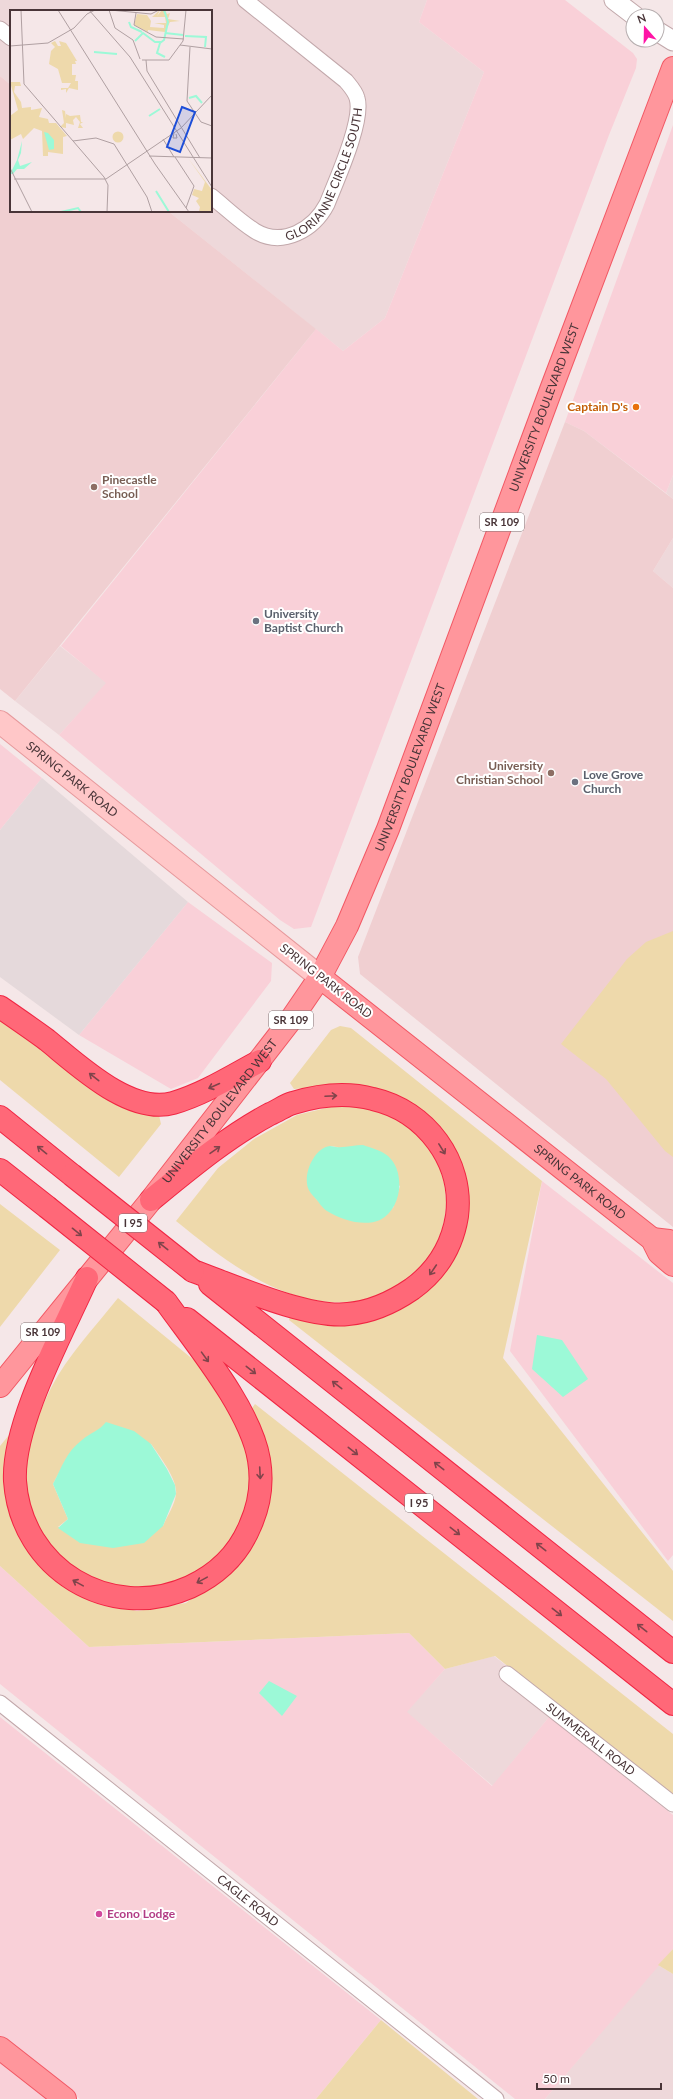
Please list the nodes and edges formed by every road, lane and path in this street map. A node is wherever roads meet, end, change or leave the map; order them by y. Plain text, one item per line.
1 (245, 0) edge
2 (614, 0) edge
3 (625, 8) edge
4 (0, 29) edge
5 (10, 37) edge
6 (673, 68) edge
7 (212, 197) edge
8 (0, 722) edge
9 (320, 977) junction
10 (0, 1007) edge
11 (260, 1061) junction
12 (0, 1117) edge
13 (0, 1170) edge
14 (151, 1200) junction
15 (652, 1239) junction
16 (673, 1244) edge
17 (673, 1265) edge
18 (193, 1271) junction
19 (87, 1278) junction
20 (166, 1302) junction
21 (0, 1386) edge
22 (673, 1652) edge
23 (507, 1674) dead end
24 (0, 1703) edge
25 (673, 1704) edge
26 (673, 1804) edge
27 (0, 2048) edge
28 (65, 2099) edge
29 (496, 2099) edge

1 - 7 street, GLORIANNE CIRCLE SOUTH
2 - 3 street
4 - 5 street
6 - 9 main road, UNIVERSITY BOULEVARD WEST / SR 109
8 - 9 main road, SPRING PARK ROAD
9 - 11 main road, UNIVERSITY BOULEVARD WEST / SR 109
9 - 15 main road, SPRING PARK ROAD
11 -> 10 highway
11 - 14 main road, UNIVERSITY BOULEVARD WEST / SR 109
18 -> 12 highway, I 95, bridge
13 -> 20 highway, I 95, bridge
14 -> 18 highway
14 - 19 main road, UNIVERSITY BOULEVARD WEST / SR 109
15 - 16 main road, SPRING PARK ROAD
15 - 17 main road, SPRING PARK ROAD
22 -> 18 highway, I 95
20 -> 19 highway
19 - 21 main road, UNIVERSITY BOULEVARD WEST / SR 109
20 -> 25 highway, I 95
23 - 26 street, SUMMERALL ROAD
24 - 29 street, CAGLE ROAD
27 - 28 main road

